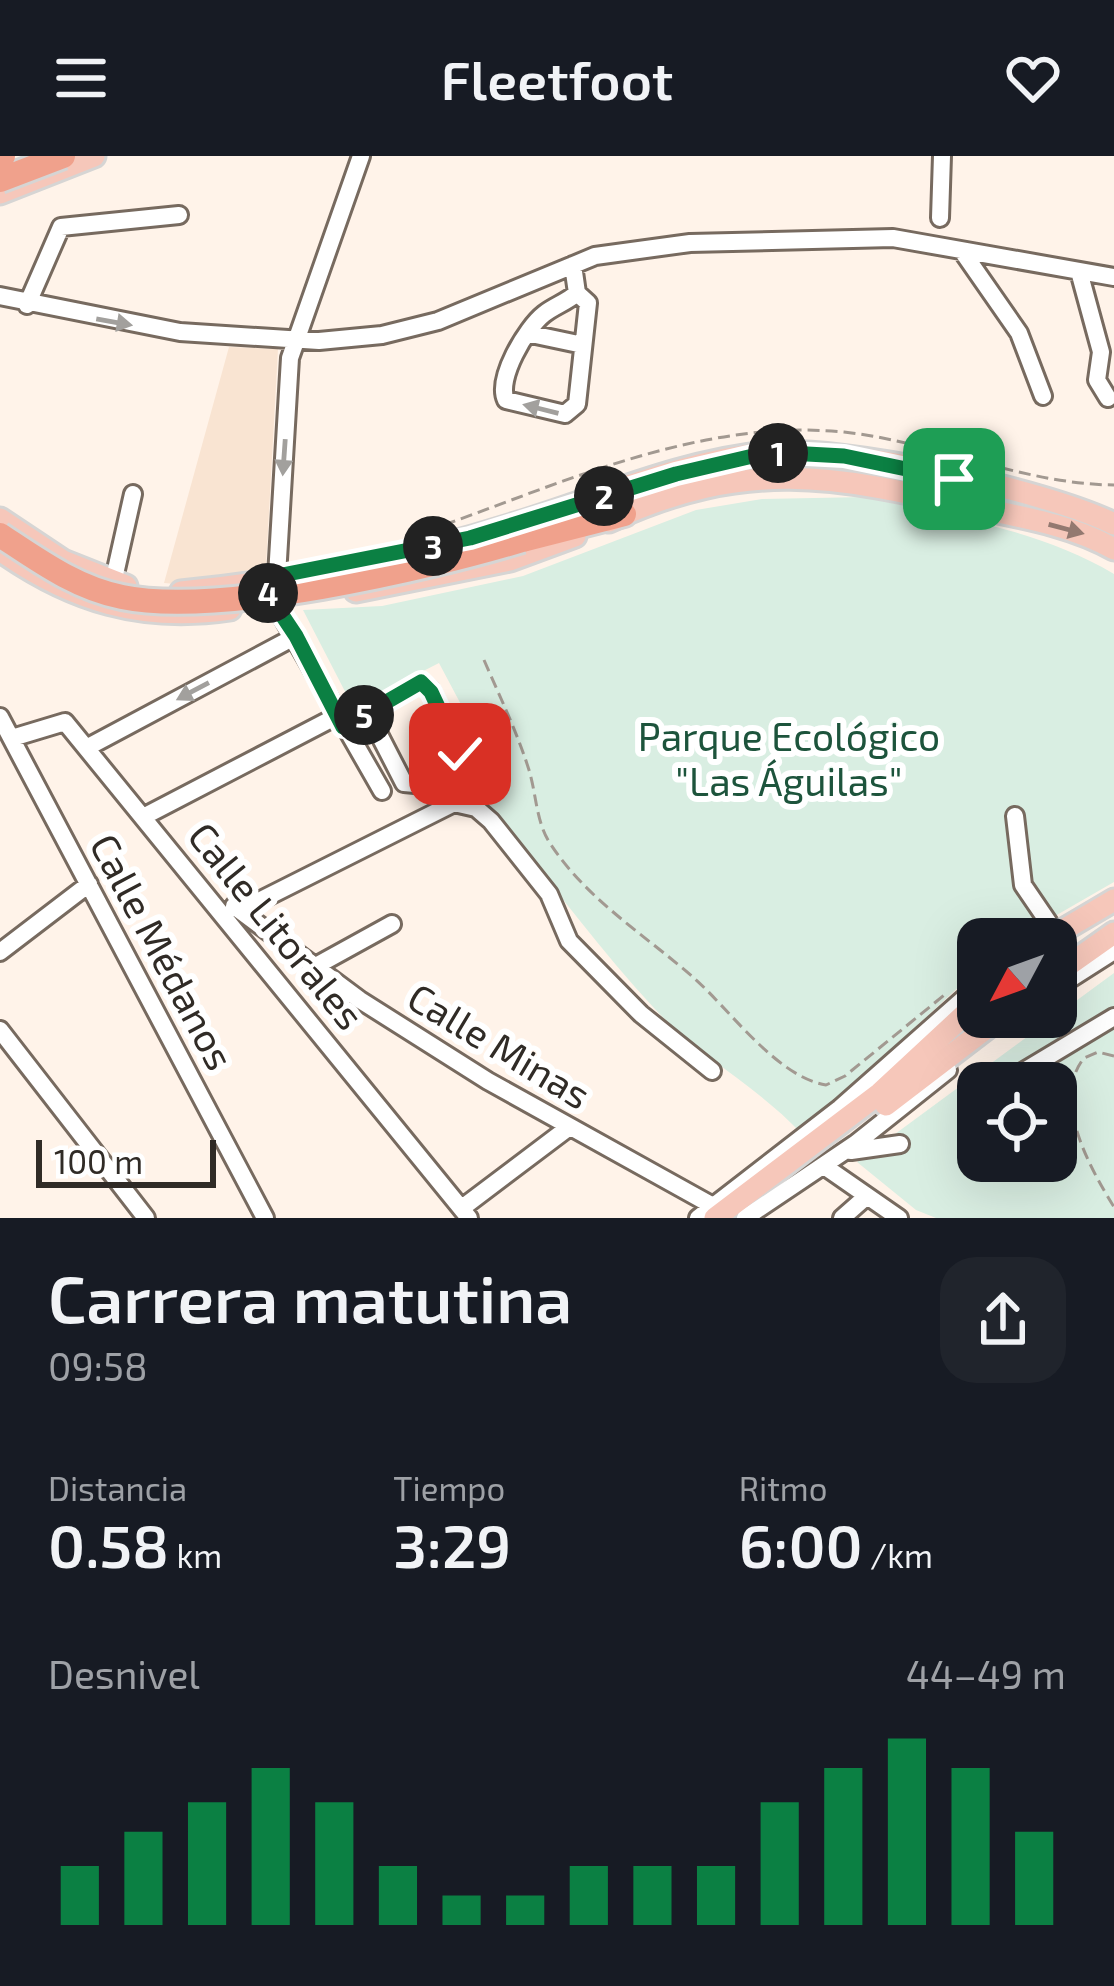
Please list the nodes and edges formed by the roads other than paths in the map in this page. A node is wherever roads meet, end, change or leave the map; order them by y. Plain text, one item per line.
1 (38, 156) edge
2 (94, 156) edge
3 (362, 156) edge
4 (942, 156) edge
5 (65, 162) edge
6 (0, 180) edge
7 (0, 193) edge
8 (179, 215) dead end
9 (940, 218) dead end
10 (962, 251) junction
11 (573, 266) junction
12 (1080, 274) junction
13 (1114, 277) edge
14 (0, 296) edge
15 (572, 297) junction
16 (27, 305) junction
17 (532, 334) junction
18 (562, 340) junction
19 (295, 341) junction
20 (583, 345) junction
21 (1043, 396) dead end
22 (1108, 398) dead end
23 (133, 494) dead end
24 (624, 514) junction
25 (0, 519) edge
26 (1114, 524) edge
27 (0, 535) edge
28 (1114, 549) edge
29 (0, 550) edge
30 (281, 575) junction
31 (113, 583) junction
32 (282, 601) junction
33 (296, 636) junction
34 (368, 713) junction
35 (0, 717) edge
36 (340, 722) junction
37 (11, 738) junction
38 (88, 747) junction
39 (382, 790) dead end
40 (1015, 815) dead end
41 (143, 817) junction
42 (89, 884) junction
43 (203, 886) junction
44 (1114, 900) edge
45 (241, 910) junction
46 (1038, 918) edge
47 (1077, 920) edge
48 (392, 924) dead end
49 (1114, 933) edge
50 (1114, 951) edge
51 (0, 952) edge
52 (1077, 959) edge
53 (1114, 964) edge
54 (314, 967) junction
55 (1087, 967) junction
56 (1077, 974) edge
57 (957, 1005) edge
58 (1114, 1017) edge
59 (957, 1022) edge
60 (0, 1030) edge
61 (981, 1038) edge
62 (968, 1048) junction
63 (1039, 1062) edge
64 (712, 1071) dead end
65 (568, 1128) junction
66 (901, 1144) dead end
67 (844, 1152) junction
68 (824, 1166) junction
69 (867, 1196) junction
70 (465, 1213) edge
71 (719, 1214) edge
72 (146, 1218) edge
73 (265, 1218) edge
74 (698, 1218) edge
75 (745, 1218) edge
76 (842, 1218) edge
77 (899, 1218) edge

1 - 5 highway
2 - 5 main road
3 - 19 street
4 - 9 street
5 - 6 highway, bridge
5 - 7 main road
8 - 16 street
10 - 11 street
10 - 12 street
10 - 21 street
11 - 15 street
11 - 19 street
12 - 13 street
12 - 22 street
14 - 16 street
15 - 17 street
15 - 18 street
15 - 20 street
16 -> 19 street
17 - 18 street
20 -> 17 street
18 - 20 street
19 -> 30 street
23 - 31 street
24 - 27 highway, bridge
24 -> 28 main road
24 - 32 main road
25 - 31 main road
26 - 30 main road
29 - 32 main road
30 - 31 main road
30 - 32 main road
32 - 33 street
33 - 36 street
33 -> 38 street
34 - 34 street
34 - 36 street
35 - 37 street, Calle Médanos
36 - 39 street
36 - 41 street
37 - 38 street
37 - 42 street, Calle Médanos
38 - 41 street, Calle Litorales
40 - 46 street
41 - 43 street, Calle Litorales
42 - 51 street
42 - 73 street, Calle Médanos
43 - 45 street, Calle Minas
43 - 70 street, Calle Litorales
44 - 47 main road
45 - 54 street, Calle Minas
45 - 64 street
48 - 54 street
49 - 52 main road
50 - 55 street
53 - 55 street
54 - 65 street, Calle Minas
55 - 56 street
57 - 71 street
58 - 63 street
59 - 71 main road
60 - 72 street
61 - 62 main road
62 - 67 street
62 - 71 main road
65 - 70 street
65 - 71 street, Calle Minas
66 - 67 street
67 - 68 street
68 - 69 street
68 - 75 street
69 - 76 street
69 - 77 street
71 - 74 street

